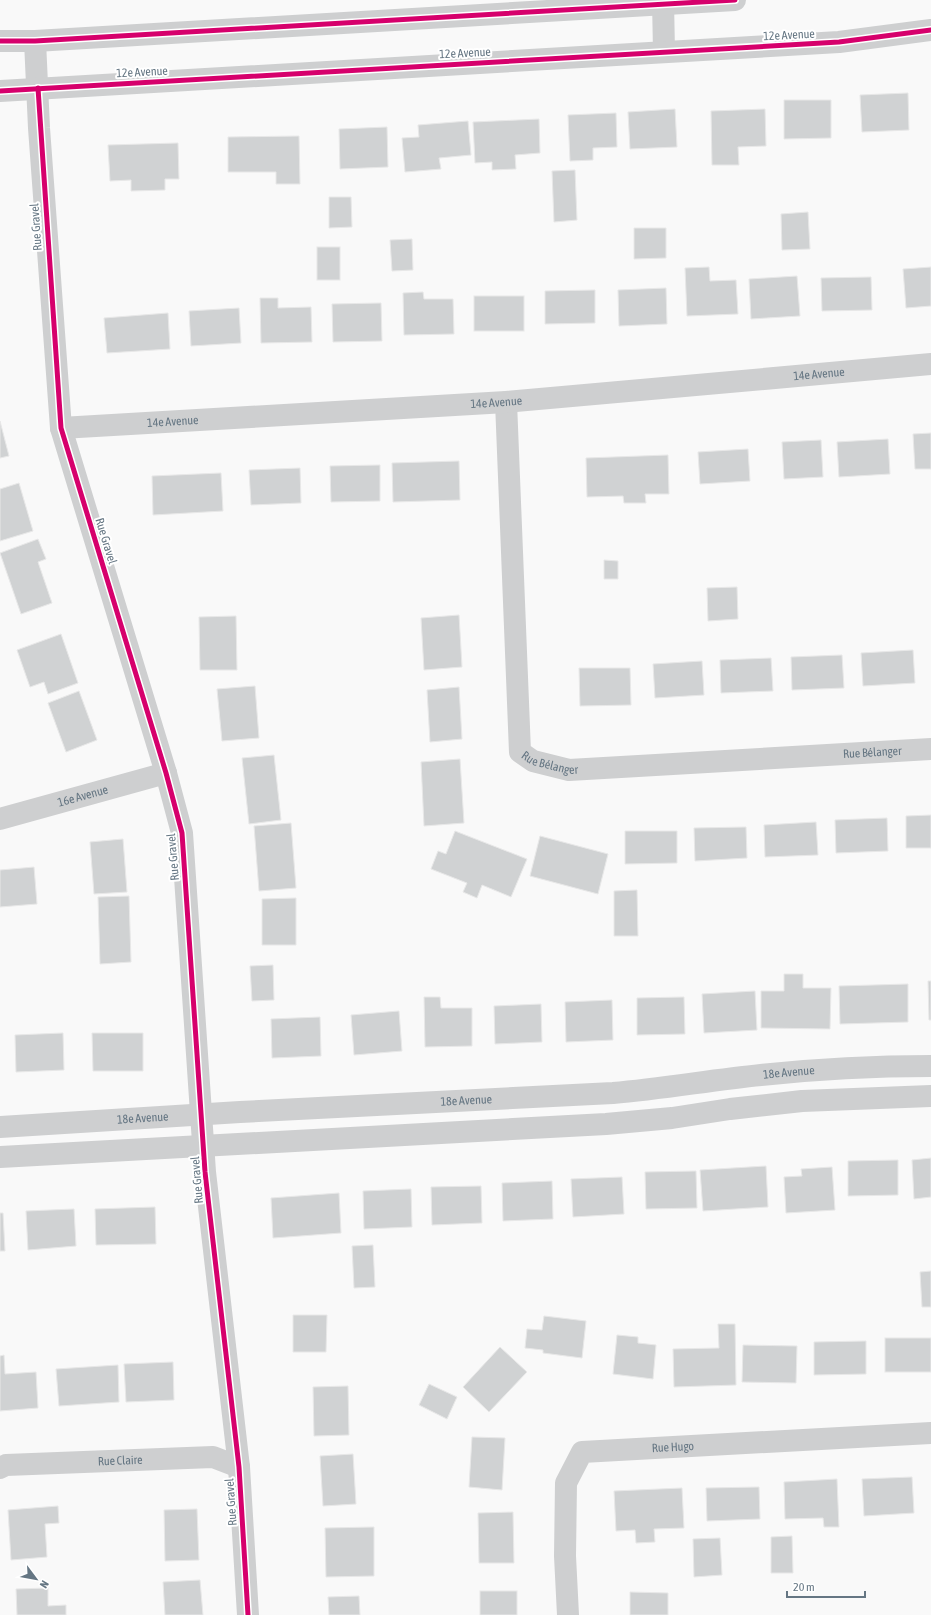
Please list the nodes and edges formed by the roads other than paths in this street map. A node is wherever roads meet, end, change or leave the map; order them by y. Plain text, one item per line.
1 (735, 0) edge
2 (663, 2) edge
3 (931, 30) edge
4 (0, 41) edge
5 (35, 41) junction
6 (664, 52) junction
7 (38, 88) junction
8 (0, 91) edge
9 (931, 364) edge
10 (506, 402) junction
11 (61, 428) junction
12 (931, 749) edge
13 (166, 773) junction
14 (0, 819) edge
15 (931, 1066) edge
16 (931, 1096) edge
17 (202, 1115) junction
18 (0, 1127) edge
19 (204, 1146) junction
20 (0, 1157) edge
21 (931, 1433) edge
22 (0, 1468) edge
23 (239, 1468) junction
24 (248, 1615) edge
25 (568, 1615) edge

1 - 2 street
2 - 5 street
2 - 6 street
3 - 6 street, 12e Avenue
4 - 5 street
5 - 7 street, Rue Gravel
6 - 7 street, 12e Avenue
7 - 8 street, 12e Avenue
7 - 11 street, Rue Gravel
9 - 10 street, 14e Avenue
10 - 11 street, 14e Avenue
10 - 12 street, Rue Bélanger
11 - 13 street, Rue Gravel
13 - 14 street, 16e Avenue
13 - 17 street, Rue Gravel
15 - 17 street, 18e Avenue
16 - 19 street
17 - 18 street, 18e Avenue
17 - 19 street, Rue Gravel
19 - 20 street
19 - 23 street, Rue Gravel
21 - 25 street, Rue Hugo
22 - 23 street, Rue Claire
23 - 24 street, Rue Gravel

